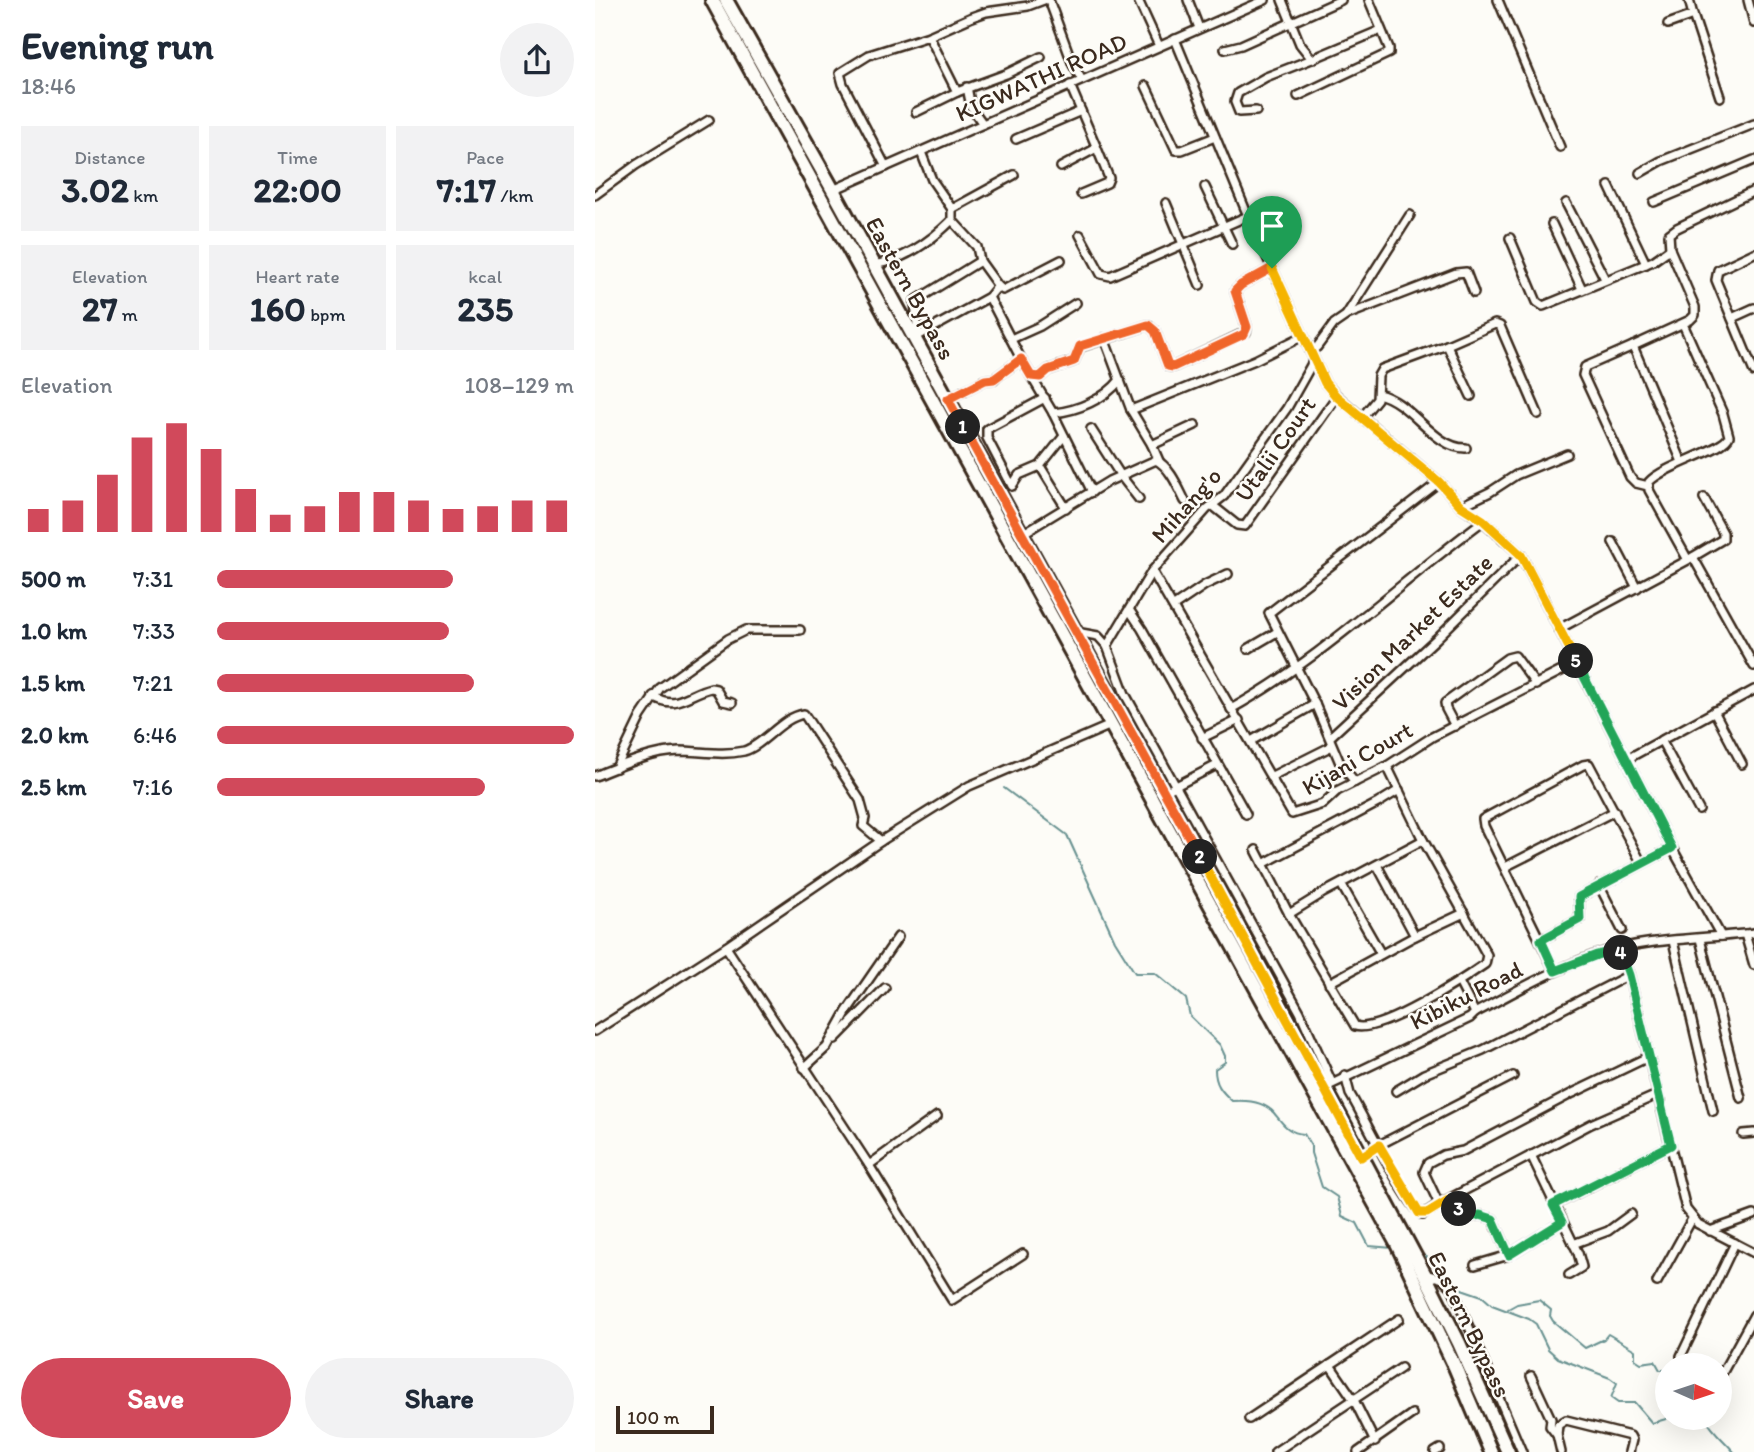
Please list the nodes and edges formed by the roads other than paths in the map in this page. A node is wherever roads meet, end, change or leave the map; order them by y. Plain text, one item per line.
1 (712, 0) edge
2 (726, 0) edge
3 (1046, 0) edge
4 (1138, 0) edge
5 (1188, 0) edge
6 (1265, 0) edge
7 (1282, 0) edge
8 (1341, 0) edge
9 (1369, 0) edge
10 (1498, 0) edge
11 (1689, 0) edge
12 (1748, 0) edge
13 (1693, 15) junction
14 (1290, 23) junction
15 (1754, 23) edge
16 (1668, 24) dead end
17 (1199, 28) junction
18 (1381, 30) junction
19 (929, 36) junction
20 (1175, 39) junction
21 (1159, 46) junction
22 (1225, 49) dead end
23 (1041, 57) dead end
24 (1312, 59) junction
25 (1082, 80) junction
26 (1070, 85) junction
27 (1146, 86) dead end
28 (967, 87) junction
29 (957, 92) junction
30 (1299, 96) dead end
31 (1720, 97) dead end
32 (1081, 111) junction
33 (1256, 111) dead end
34 (916, 112) dead end
35 (709, 120) dead end
36 (982, 124) junction
37 (1754, 124) edge
38 (1215, 137) junction
39 (1016, 139) dead end
40 (1096, 146) junction
41 (1560, 147) dead end
42 (921, 152) junction
43 (1754, 160) edge
44 (886, 167) junction
45 (1061, 167) dead end
46 (1640, 173) dead end
47 (1014, 175) dead end
48 (1609, 186) dead end
49 (1205, 187) dead end
50 (833, 190) junction
51 (1754, 191) edge
52 (1081, 194) dead end
53 (595, 195) edge
54 (1654, 202) dead end
55 (1166, 203) dead end
56 (1566, 203) dead end
57 (952, 209) junction
58 (1410, 215) dead end
59 (1248, 216) junction
60 (953, 220) junction
61 (1552, 224) dead end
62 (1224, 226) junction
63 (1080, 235) dead end
64 (1510, 238) dead end
65 (1182, 244) junction
66 (1232, 244) dead end
67 (1670, 249) junction
68 (1754, 253) edge
69 (1062, 260) dead end
70 (980, 261) junction
71 (1646, 264) junction
72 (873, 265) junction
73 (1272, 268) junction
74 (1605, 279) junction
75 (1200, 285) dead end
76 (998, 286) junction
77 (1582, 289) junction
78 (1474, 293) dead end
79 (989, 297) junction
80 (1076, 303) dead end
81 (1754, 308) edge
82 (1347, 315) junction
83 (1732, 318) junction
84 (1683, 324) junction
85 (914, 335) junction
86 (1303, 336) junction
87 (1104, 338) junction
88 (1011, 339) junction
89 (1447, 345) junction
90 (1633, 346) junction
91 (1310, 351) junction
92 (1021, 359) junction
93 (1314, 360) junction
94 (1754, 372) edge
95 (1031, 376) junction
96 (1120, 380) junction
97 (1378, 394) junction
98 (1336, 396) junction
99 (1471, 396) dead end
100 (1045, 398) junction
101 (948, 399) junction
102 (1131, 410) junction
103 (1053, 413) junction
104 (1538, 414) dead end
105 (1363, 416) junction
106 (1195, 425) dead end
107 (987, 429) junction
108 (1091, 429) dead end
109 (1064, 436) junction
110 (969, 439) junction
111 (1152, 444) junction
112 (1466, 448) dead end
113 (1567, 453) dead end
114 (1159, 461) junction
115 (1682, 462) junction
116 (1039, 466) junction
117 (1121, 476) junction
118 (1439, 482) junction
119 (1648, 486) junction
120 (1093, 492) junction
121 (1704, 498) dead end
122 (1139, 499) dead end
123 (1185, 501) dead end
124 (1212, 505) junction
125 (1461, 506) junction
126 (1066, 508) junction
127 (1483, 520) junction
128 (1022, 534) junction
129 (1613, 542) dead end
130 (1521, 555) junction
131 (1690, 559) junction
132 (1152, 571) junction
133 (1228, 574) dead end
134 (1637, 588) junction
135 (1174, 606) junction
136 (1130, 611) junction
137 (1559, 629) junction
138 (800, 630) dead end
139 (1075, 631) junction
140 (1277, 632) junction
141 (1107, 646) junction
142 (1248, 649) dead end
143 (1091, 661) junction
144 (1577, 663) junction
145 (1754, 666) edge
146 (1295, 668) junction
147 (1536, 685) junction
148 (1754, 690) edge
149 (1125, 694) junction
150 (653, 696) junction
151 (1113, 701) junction
152 (732, 703) dead end
153 (1315, 704) junction
154 (1231, 709) junction
155 (1714, 711) junction
156 (1239, 720) junction
157 (1111, 725) junction
158 (1455, 726) junction
159 (1330, 737) junction
160 (1202, 738) junction
161 (1661, 740) junction
162 (1251, 741) junction
163 (1332, 746) junction
164 (1627, 758) junction
165 (1742, 764) dead end
166 (1217, 765) junction
167 (1387, 766) junction
168 (616, 768) junction
169 (595, 776) edge
170 (1270, 777) junction
171 (1355, 782) junction
172 (1177, 785) junction
173 (1399, 790) junction
174 (1164, 792) junction
175 (1699, 810) dead end
176 (1615, 811) junction
177 (1246, 814) dead end
178 (1423, 840) junction
179 (881, 841) junction
180 (1672, 848) junction
181 (1256, 850) dead end
182 (1208, 858) junction
183 (1641, 862) junction
184 (1263, 864) junction
185 (1377, 865) junction
186 (1505, 867) junction
187 (1342, 884) junction
188 (1599, 886) junction
189 (1223, 900) junction
190 (1211, 907) junction
191 (1464, 913) junction
192 (1289, 914) junction
193 (1622, 930) dead end
194 (1750, 934) edge
195 (1415, 936) junction
196 (1721, 936) junction
197 (898, 937) dead end
198 (1700, 939) junction
199 (1541, 940) junction
200 (1673, 941) junction
201 (726, 947) junction
202 (1619, 949) junction
203 (1381, 954) junction
204 (1754, 965) edge
205 (1555, 971) junction
206 (1629, 975) junction
207 (1283, 980) junction
208 (1459, 982) junction
209 (1329, 983) junction
210 (885, 988) dead end
211 (1271, 988) junction
212 (1475, 1013) junction
213 (595, 1031) edge
214 (827, 1046) junction
215 (1648, 1057) junction
216 (804, 1068) junction
217 (1345, 1075) junction
218 (1513, 1076) dead end
219 (1328, 1086) junction
220 (1396, 1091) dead end
221 (1657, 1095) junction
222 (1741, 1098) dead end
223 (1713, 1111) dead end
224 (937, 1116) dead end
225 (1754, 1133) edge
226 (1744, 1134) dead end
227 (1379, 1145) junction
228 (1671, 1145) junction
229 (1531, 1155) junction
230 (1361, 1157) junction
231 (869, 1166) junction
232 (1450, 1199) junction
233 (1439, 1204) junction
234 (1553, 1205) junction
235 (1631, 1214) dead end
236 (1754, 1215) edge
237 (1692, 1219) junction
238 (1562, 1222) junction
239 (1710, 1231) junction
240 (1735, 1243) junction
241 (1573, 1244) junction
242 (1754, 1253) edge
243 (1023, 1254) dead end
244 (1509, 1255) junction
245 (1475, 1265) dead end
246 (1424, 1273) junction
247 (1569, 1275) dead end
248 (1657, 1282) dead end
249 (1754, 1315) edge
250 (1399, 1319) dead end
251 (1682, 1353) edge
252 (1733, 1353) edge
253 (1330, 1365) junction
254 (1401, 1368) dead end
255 (1531, 1376) dead end
256 (1354, 1400) junction
257 (1412, 1414) dead end
258 (1249, 1419) dead end
259 (1557, 1435) junction
260 (1375, 1442) junction
261 (1361, 1451) edge
262 (1275, 1452) edge
263 (1490, 1452) edge
264 (1508, 1452) edge
265 (1522, 1452) edge
266 (1561, 1452) edge
267 (1629, 1452) edge

1 - 157 main road, Eastern Bypass
2 - 50 main road, Eastern Bypass
3 - 19 street
3 - 25 street
4 - 21 street
5 - 17 street
6 - 17 street, KIGWATHI ROAD
7 - 14 street
8 - 14 street
9 - 18 street
10 - 41 street
11 - 13 street
12 - 15 street
13 - 16 street
13 - 31 street
14 - 22 street
14 - 24 street
17 - 20 street, KIGWATHI ROAD
18 - 24 street
18 - 30 street
19 - 29 street
19 - 44 street
20 - 21 street, KIGWATHI ROAD
20 - 38 street
21 - 25 street, KIGWATHI ROAD
23 - 28 street
24 - 33 street
25 - 26 street, KIGWATHI ROAD
26 - 32 street
26 - 36 street, KIGWATHI ROAD
27 - 38 street
28 - 29 street
28 - 36 street
29 - 34 street
32 - 39 street
32 - 40 street
35 - 53 street
36 - 42 street, KIGWATHI ROAD
37 - 46 street
38 - 59 street
40 - 45 street
40 - 52 street
42 - 44 street, KIGWATHI ROAD
42 - 57 street
43 - 54 street
44 - 50 street, KIGWATHI ROAD
47 - 57 street
48 - 71 street
49 - 62 street
50 - 72 main road, Eastern Bypass
51 - 67 street
55 - 65 street
56 - 74 street
57 - 60 street
58 - 82 street
59 - 62 street
59 - 73 street
60 - 70 street
60 - 72 street
61 - 77 street
62 - 65 street
62 - 66 street
63 - 65 street
64 - 77 street
65 - 75 street
67 - 71 street
67 - 84 street
68 - 83 street
69 - 76 street
70 - 76 street
70 - 85 street
71 - 74 street
72 - 85 main road, Eastern Bypass
73 - 86 street
73 - 87 street
74 - 77 street
76 - 79 street
78 - 82 street
79 - 85 street
79 - 88 street
80 - 88 street
81 - 83 street
82 - 91 street
83 - 94 street
84 - 90 street
84 - 115 street
85 - 101 main road, Eastern Bypass
86 - 91 street
86 - 102 street
87 - 95 street
87 - 96 street
88 - 92 street
89 - 97 street
89 - 99 street
89 - 104 street
90 - 115 street
90 - 119 street
91 - 93 street
92 - 95 street
92 - 101 street
93 - 98 street
93 - 124 street, Mihang'o
95 - 100 street
96 - 102 street
96 - 103 street
97 - 105 street
97 - 112 street
98 - 105 street
98 - 124 street, Utalii Court
100 - 103 street
100 - 107 street
101 - 110 main road, Eastern Bypass
102 - 111 street
103 - 109 street
105 - 118 street
106 - 111 street
107 - 110 street
107 - 116 street
108 - 117 street
109 - 116 street
109 - 120 street
110 - 128 main road, Eastern Bypass
111 - 114 street
113 - 125 street
114 - 117 street
114 - 123 street
115 - 119 street
116 - 126 street
117 - 120 street
117 - 122 street
118 - 125 street
118 - 140 street
119 - 131 street
120 - 126 street
121 - 131 street
124 - 132 street, Mihang'o
125 - 127 street
126 - 128 street
127 - 130 street
127 - 146 street
128 - 139 main road, Eastern Bypass
129 - 134 street
130 - 137 street
130 - 159 street, Vision Market Estate
131 - 134 street
131 - 145 street
132 - 135 street, Kijani Court
132 - 136 street, Mihang'o
133 - 135 street
134 - 137 street
135 - 154 street, Kijani Court
136 - 141 street, Mihang'o
136 - 160 street
137 - 144 street
138 - 150 street
139 - 141 street
139 - 143 main road, Eastern Bypass
140 - 142 street
140 - 146 street
141 - 143 street, Mihang'o
141 - 149 street
143 - 151 main road, Eastern Bypass
144 - 147 street, Kijani Court
144 - 164 street
146 - 153 street
146 - 154 street
147 - 158 street, Kijani Court
147 - 158 street
148 - 155 street
149 - 151 street
149 - 172 street
150 - 152 street
150 - 168 street
151 - 174 main road, Eastern Bypass
153 - 159 street
153 - 162 street
154 - 156 street, Kijani Court
155 - 161 street
155 - 165 street
156 - 160 street
156 - 162 street, Kijani Court
157 - 179 street
157 - 190 main road, Eastern Bypass
158 - 167 street, Kijani Court
159 - 163 street
160 - 166 street
161 - 164 street
161 - 175 street
162 - 170 street, Kijani Court
163 - 170 street
163 - 171 street
164 - 180 street
166 - 172 street
166 - 177 street
167 - 171 street, Kijani Court
167 - 173 street
168 - 169 street
168 - 179 street
170 - 171 street, Kijani Court
172 - 174 street
172 - 182 street
173 - 178 street
173 - 184 street
174 - 182 main road, Eastern Bypass
176 - 183 street
176 - 186 street
176 - 186 street
178 - 185 street
178 - 191 street
179 - 201 street
180 - 183 street
180 - 196 street
181 - 184 street
182 - 189 main road, Eastern Bypass
182 - 207 street
183 - 188 street
184 - 192 street
185 - 187 street
185 - 195 street
186 - 199 street
187 - 192 street
187 - 203 street
188 - 193 street
188 - 199 street
189 - 190 main road
189 - 211 main road, Eastern Bypass
190 - 263 main road, Eastern Bypass
191 - 195 street
191 - 208 street
192 - 209 street
194 - 196 street, Kibiku Road
194 - 204 street
195 - 203 street
196 - 198 street, Kibiku Road
197 - 214 street
198 - 200 street, Kibiku Road
198 - 222 street
199 - 205 street
200 - 202 street, Kibiku Road
200 - 223 street
201 - 213 street
201 - 216 street
202 - 205 street, Kibiku Road
202 - 206 street
203 - 209 street
205 - 212 street, Kibiku Road
206 - 215 street
206 - 220 street
207 - 211 street
207 - 219 street
208 - 209 street
208 - 212 street
210 - 214 street
211 - 219 main road, Eastern Bypass
212 - 217 street, Kibiku Road
214 - 216 street
215 - 221 street
215 - 233 street
216 - 231 street
217 - 219 street, Kibiku Road
217 - 227 street
218 - 227 street
219 - 230 main road, Eastern Bypass
221 - 228 street
221 - 229 street
224 - 231 street
225 - 226 street
227 - 230 street
227 - 233 street
228 - 234 street
228 - 237 street
229 - 232 street
229 - 234 street
230 - 246 main road, Eastern Bypass
231 - 243 street
232 - 233 street
232 - 244 street
234 - 238 street
235 - 241 street
236 - 239 street
237 - 239 street
237 - 248 street
238 - 241 street
238 - 244 street
239 - 240 street
240 - 242 street
240 - 251 street
241 - 247 street
244 - 245 street
246 - 264 main road, Eastern Bypass
246 - 265 street
249 - 252 street
250 - 253 street
253 - 256 street
253 - 258 street
254 - 256 street
255 - 259 street
256 - 260 street
256 - 262 street
257 - 260 street
259 - 266 street
259 - 267 street
260 - 261 street

